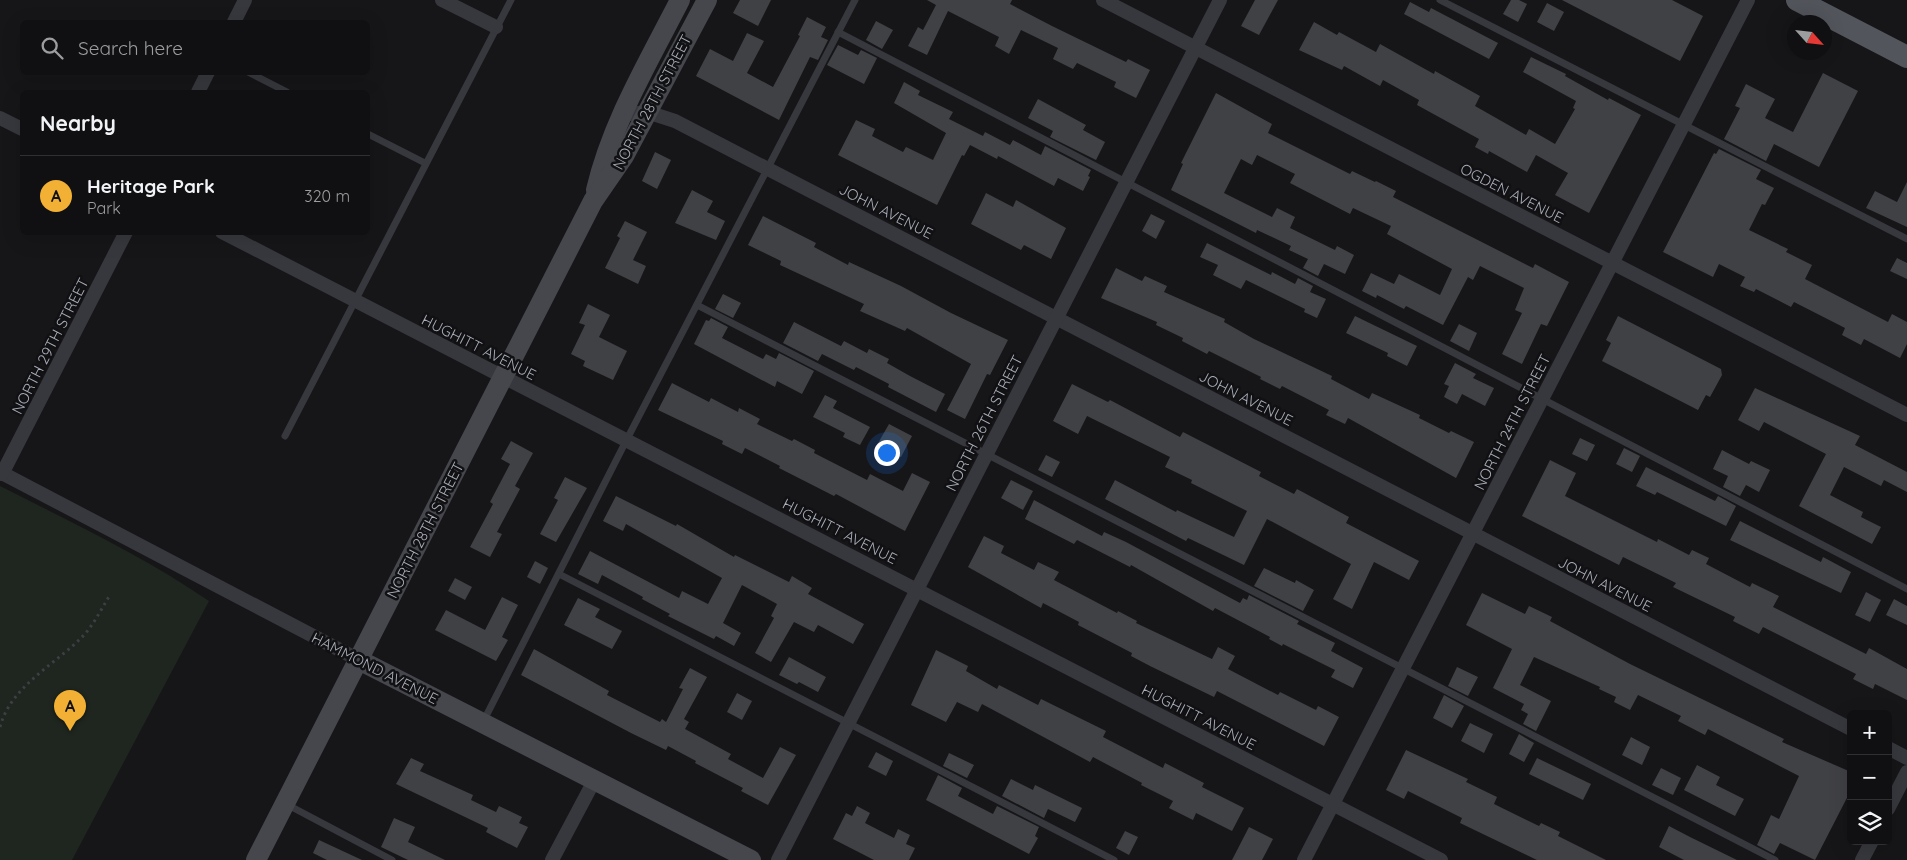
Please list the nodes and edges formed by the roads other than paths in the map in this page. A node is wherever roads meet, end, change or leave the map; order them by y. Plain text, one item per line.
1 (245, 0) edge
2 (442, 0) edge
3 (511, 0) edge
4 (680, 0) edge
5 (707, 0) edge
6 (855, 0) edge
7 (1103, 0) edge
8 (1220, 0) edge
9 (1440, 0) edge
10 (1748, 0) edge
11 (1797, 0) edge
12 (456, 4) edge
13 (235, 20) edge
14 (496, 27) junction
15 (838, 32) junction
16 (1196, 47) junction
17 (1907, 57) edge
18 (206, 75) edge
19 (254, 75) edge
20 (199, 90) edge
21 (283, 90) edge
22 (648, 112) junction
23 (621, 115) junction
24 (0, 118) edge
25 (1684, 125) junction
26 (20, 128) edge
27 (370, 135) edge
28 (425, 163) junction
29 (768, 169) junction
30 (1126, 182) junction
31 (593, 201) junction
32 (124, 235) edge
33 (228, 235) edge
34 (1907, 239) edge
35 (1613, 264) junction
36 (353, 300) junction
37 (697, 305) junction
38 (1056, 318) junction
39 (502, 377) junction
40 (1543, 398) junction
41 (1907, 415) edge
42 (286, 436) dead end
43 (626, 440) junction
44 (986, 454) junction
45 (1, 473) edge
46 (1472, 534) junction
47 (558, 574) junction
48 (917, 588) junction
49 (1907, 589) edge
50 (359, 660) junction
51 (1404, 667) junction
52 (482, 723) junction
53 (847, 724) junction
54 (1847, 727) edge
55 (1892, 750) edge
56 (1907, 758) edge
57 (1907, 772) edge
58 (594, 781) junction
59 (1892, 801) edge
60 (285, 803) junction
61 (1333, 804) junction
62 (1870, 845) edge
63 (256, 860) edge
64 (392, 860) edge
65 (552, 860) edge
66 (751, 860) edge
67 (778, 860) edge
68 (1114, 860) edge
69 (1304, 860) edge
70 (1441, 860) edge
71 (1775, 860) edge
72 (1862, 860) edge

1 - 13 street
2 - 12 street
3 - 14 lane
4 - 23 main road, NORTH 28TH STREET
5 - 22 main road, NORTH 28TH STREET
6 - 15 lane
7 - 16 street, OGDEN AVENUE
8 - 16 street, NORTH 26TH STREET
9 - 25 lane
10 - 25 street, NORTH 24TH STREET
11 - 17 main road
12 - 14 street
14 - 28 lane
15 - 29 lane
15 - 30 lane
16 - 30 street, NORTH 26TH STREET
16 - 35 street, OGDEN AVENUE
18 - 20 street
19 - 21 lane
22 - 23 street, JOHN AVENUE
22 - 29 street, JOHN AVENUE
22 - 31 main road, NORTH 28TH STREET
23 - 31 main road, NORTH 28TH STREET
24 - 26 street
25 - 34 lane
25 - 35 street, NORTH 24TH STREET
27 - 28 lane
28 - 36 lane
29 - 37 lane
29 - 38 street, JOHN AVENUE
30 - 38 street, NORTH 26TH STREET
30 - 40 lane
31 - 39 main road, NORTH 28TH STREET
32 - 45 street, NORTH 29TH STREET
33 - 36 street, HUGHITT AVENUE
35 - 40 street, NORTH 24TH STREET
35 - 41 street, OGDEN AVENUE
36 - 39 street, HUGHITT AVENUE
36 - 42 lane
37 - 43 lane
37 - 44 lane
38 - 44 street, NORTH 26TH STREET
38 - 46 street, JOHN AVENUE
39 - 43 street, HUGHITT AVENUE
39 - 50 main road, NORTH 28TH STREET
40 - 46 street, NORTH 24TH STREET
40 - 49 lane
43 - 47 lane
43 - 48 street, HUGHITT AVENUE
44 - 48 street, NORTH 26TH STREET
44 - 51 lane
45 - 50 street, HAMMOND AVENUE
46 - 51 street, NORTH 24TH STREET
46 - 54 street, JOHN AVENUE
47 - 52 lane
47 - 53 lane
48 - 53 street, NORTH 26TH STREET
48 - 61 street, HUGHITT AVENUE
50 - 52 main road, HAMMOND AVENUE
50 - 60 main road, NORTH 28TH STREET
51 - 61 street, NORTH 24TH STREET
51 - 71 lane
52 - 58 main road, HAMMOND AVENUE
53 - 67 street, NORTH 26TH STREET
53 - 68 lane
55 - 56 street
57 - 59 street
58 - 65 street
58 - 66 main road, HAMMOND AVENUE
60 - 63 main road, NORTH 28TH STREET
60 - 64 lane
61 - 69 street, NORTH 24TH STREET
61 - 70 street, HUGHITT AVENUE
62 - 72 street

